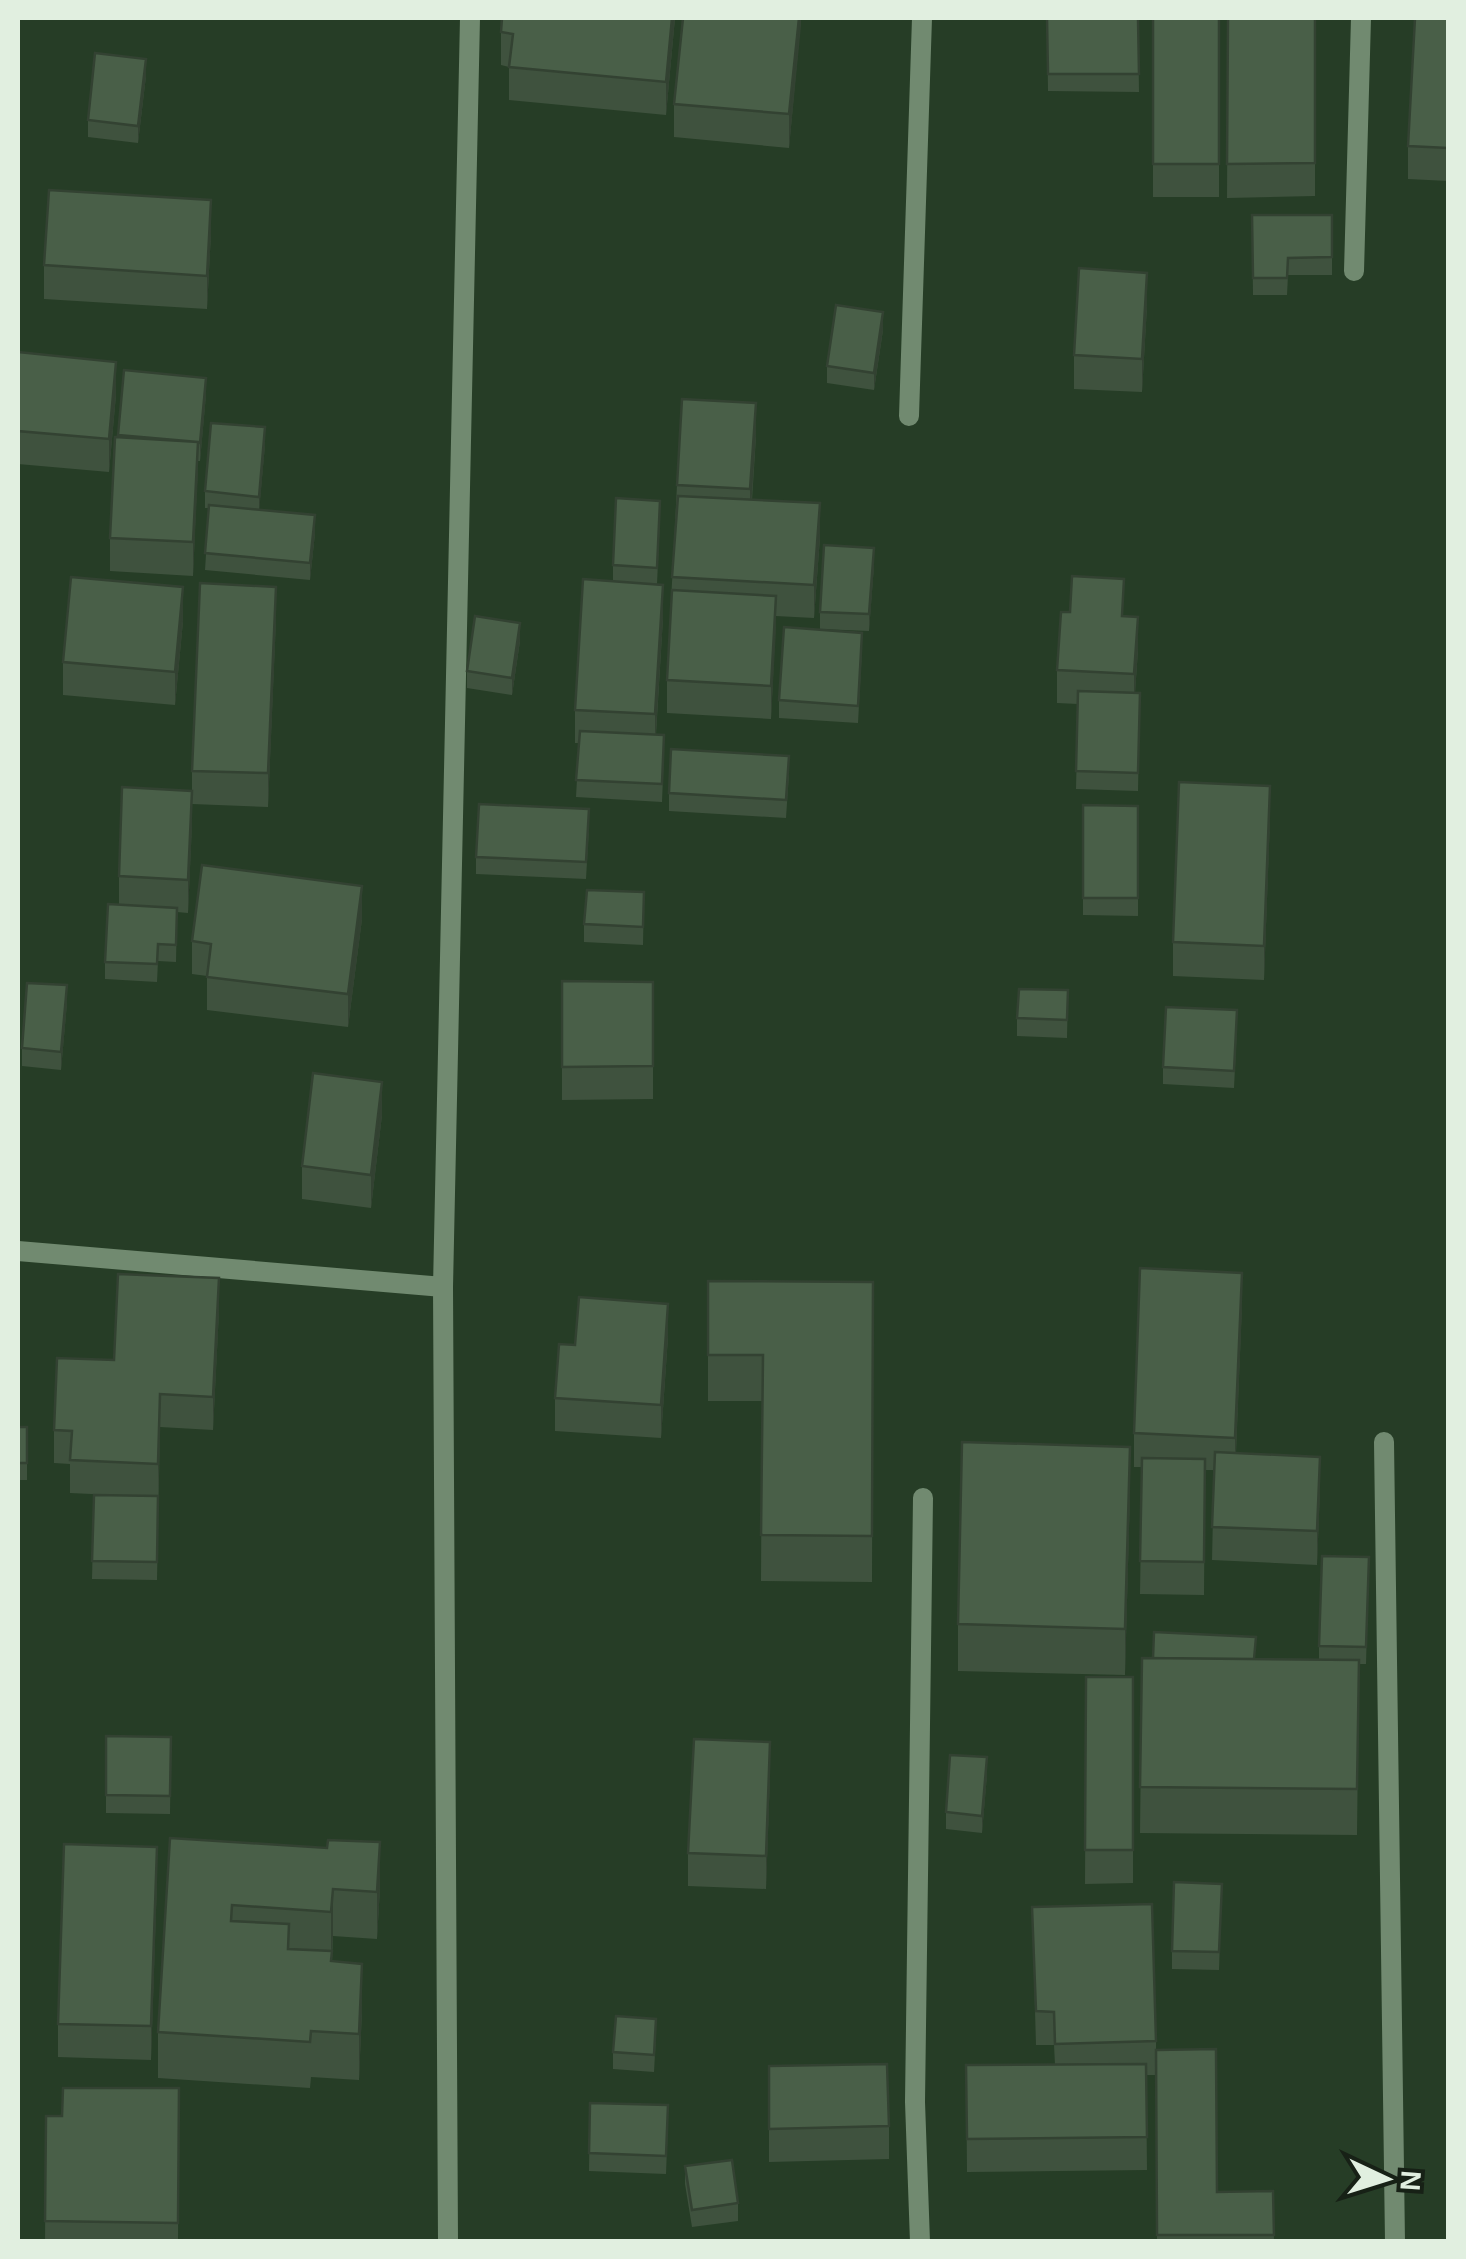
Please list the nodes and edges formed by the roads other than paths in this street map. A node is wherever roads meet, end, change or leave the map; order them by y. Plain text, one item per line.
1 (470, 18) edge
2 (922, 18) edge
3 (1361, 18) edge
4 (1354, 271) dead end
5 (909, 416) dead end
6 (18, 1251) edge
7 (443, 1288) junction
8 (1384, 1442) dead end
9 (924, 1498) dead end
10 (448, 2242) edge
11 (920, 2242) edge
12 (1395, 2242) edge

1 - 7 street
2 - 5 street
3 - 4 street
6 - 7 street
7 - 10 street
8 - 12 street
9 - 11 street

